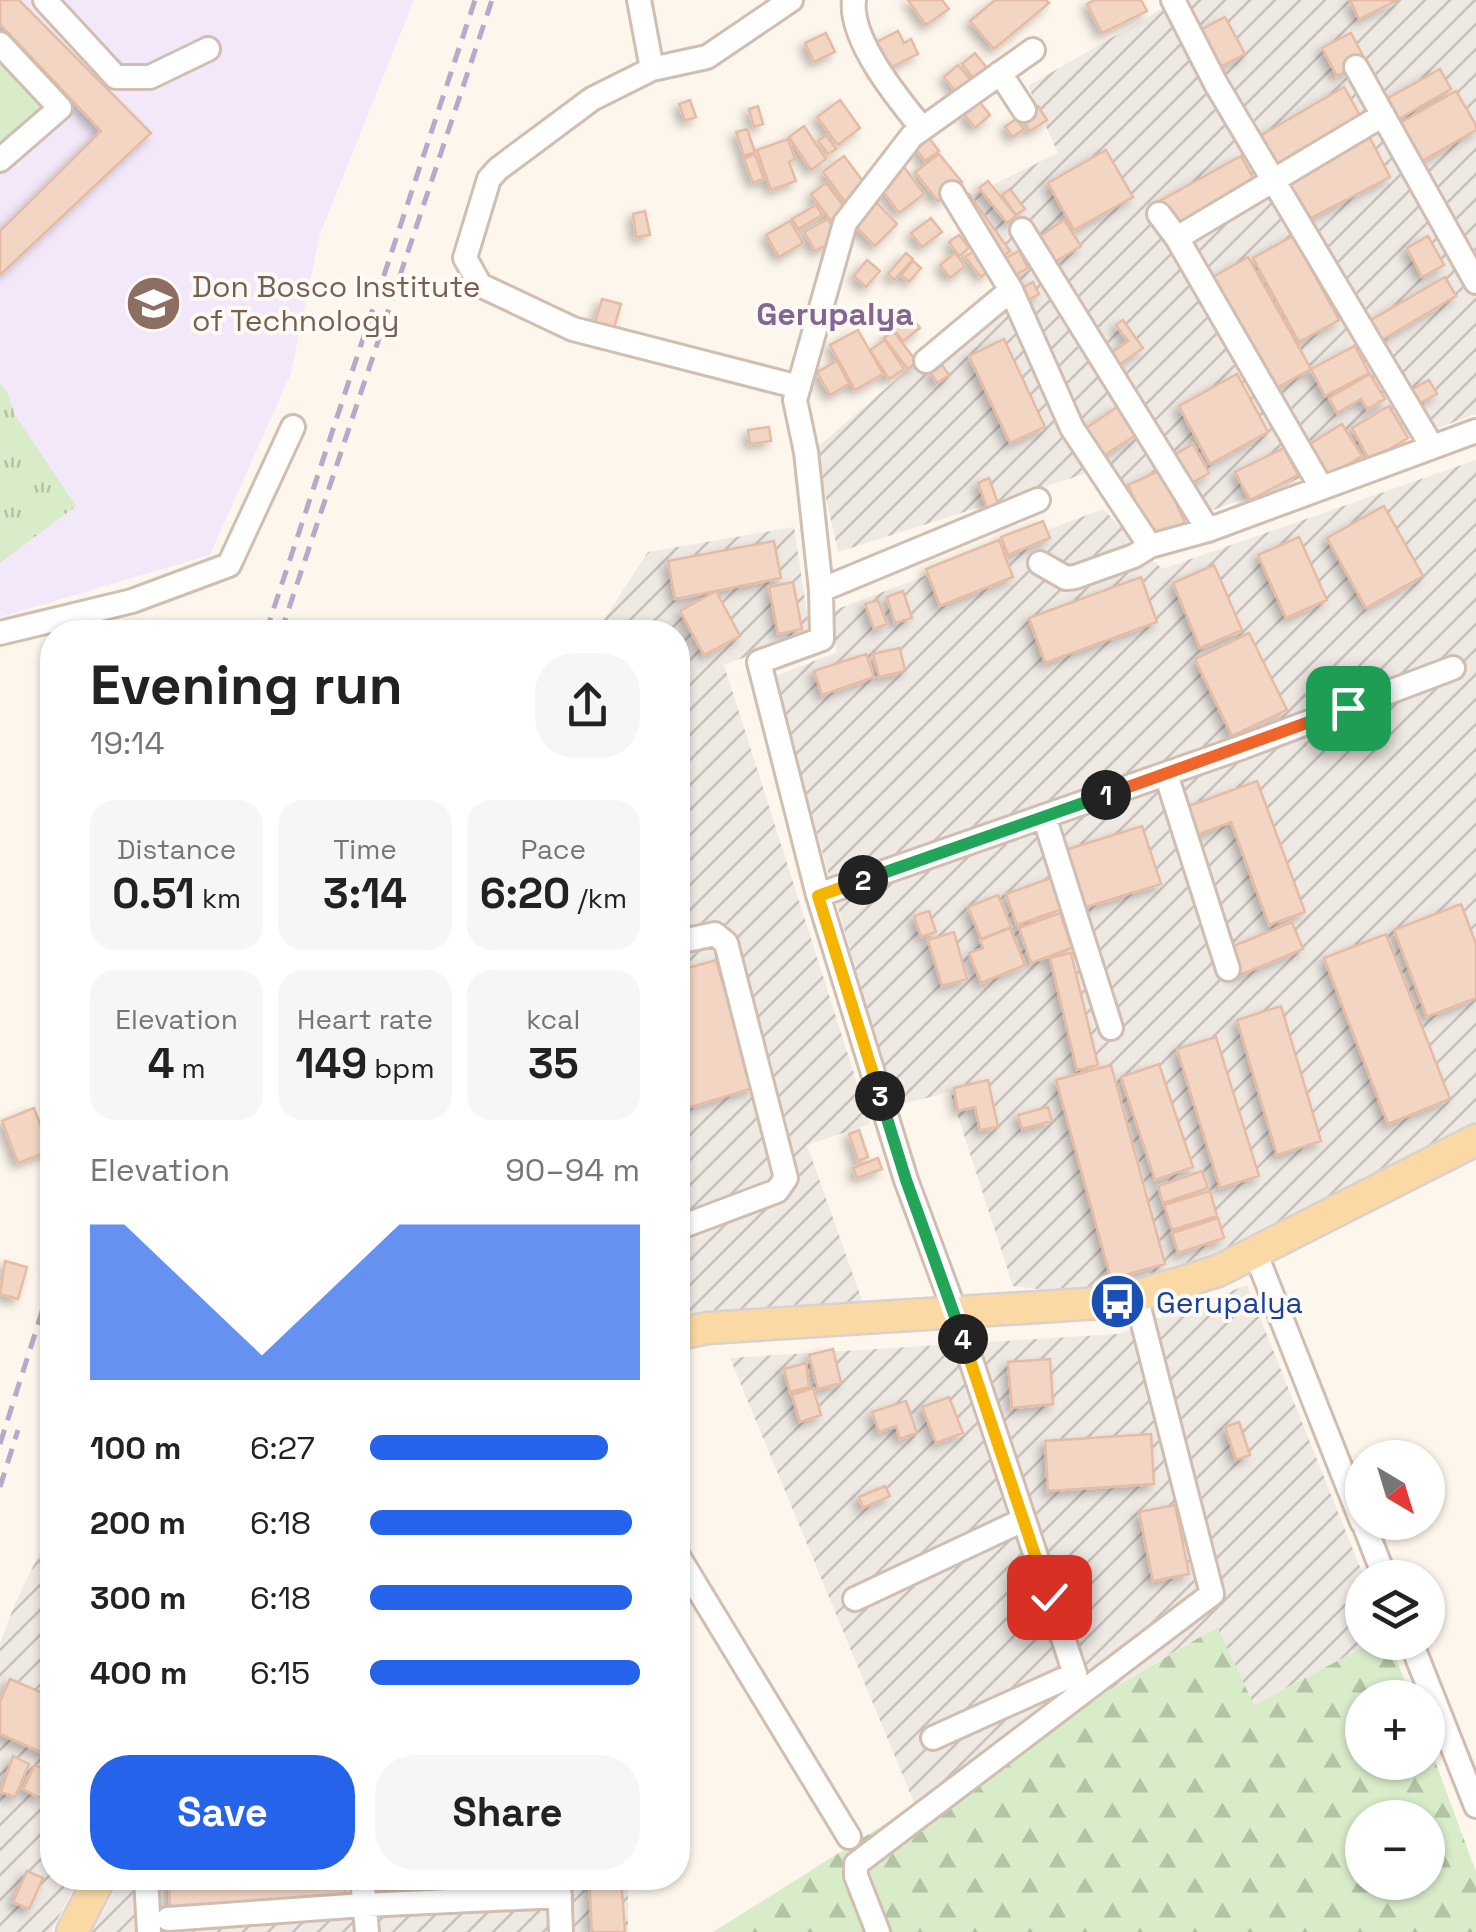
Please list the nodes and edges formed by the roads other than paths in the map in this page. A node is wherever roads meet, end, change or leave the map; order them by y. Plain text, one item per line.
1 (44, 0) edge
2 (639, 0) edge
3 (790, 0) edge
4 (854, 0) edge
5 (1173, 0) edge
6 (0, 44) edge
7 (208, 50) dead end
8 (1033, 50) dead end
9 (998, 65) junction
10 (1356, 67) dead end
11 (652, 70) junction
12 (1024, 110) dead end
13 (1382, 115) junction
14 (922, 128) junction
15 (0, 160) edge
16 (1272, 179) junction
17 (952, 193) dead end
18 (1159, 214) dead end
19 (1022, 230) dead end
20 (1177, 238) junction
21 (1476, 282) edge
22 (1011, 290) junction
23 (926, 361) dead end
24 (799, 387) junction
25 (294, 426) dead end
26 (1476, 430) edge
27 (1431, 445) junction
28 (1321, 487) junction
29 (1038, 500) dead end
30 (1208, 530) junction
31 (1150, 546) junction
32 (1040, 563) dead end
33 (821, 590) junction
34 (51, 620) edge
35 (40, 623) edge
36 (0, 632) edge
37 (1453, 668) dead end
38 (1166, 774) junction
39 (1044, 816) junction
40 (818, 896) junction
41 (690, 939) edge
42 (1228, 969) dead end
43 (1111, 1028) dead end
44 (1476, 1140) edge
45 (690, 1224) edge
46 (1255, 1252) junction
47 (1136, 1296) junction
48 (954, 1312) junction
49 (690, 1332) edge
50 (1345, 1477) edge
51 (1024, 1520) junction
52 (690, 1576) edge
53 (856, 1598) dead end
54 (1418, 1660) edge
55 (933, 1738) dead end
56 (1476, 1806) edge
57 (849, 1837) dead end
58 (94, 1890) edge
59 (149, 1890) edge
60 (363, 1890) edge
61 (525, 1890) edge
62 (560, 1890) edge
63 (364, 1904) junction
64 (158, 1926) edge
65 (72, 1932) edge
66 (367, 1932) edge
67 (561, 1932) edge
68 (878, 1932) edge

1 - 7 street
2 - 11 street
3 - 11 street
4 - 14 street
5 - 16 street
6 - 15 street
8 - 9 street
9 - 12 street
9 - 14 street
10 - 13 street
11 - 24 street
13 - 16 street
13 - 21 street
14 - 24 street
16 - 20 street
16 - 27 street
17 - 22 street
18 - 20 street
19 - 30 street
20 - 28 street
22 - 23 street
22 - 31 street
24 - 33 street
25 - 34 street
26 - 27 street
27 - 28 street
28 - 30 street
29 - 33 street
30 - 31 street
31 - 32 street
33 - 40 street
35 - 36 street
37 - 38 street
38 - 39 street
38 - 42 street
39 - 40 street
39 - 43 street
40 - 48 street
41 - 45 street
44 - 46 main road
46 - 47 main road
46 - 50 street
47 - 48 main road
47 - 68 street
48 - 49 main road
48 - 51 street
51 - 53 street
51 - 55 street
52 - 57 street
54 - 56 street
58 - 65 main road
59 - 64 street
60 - 63 street
61 - 63 street
62 - 67 street
63 - 64 street
63 - 66 street

